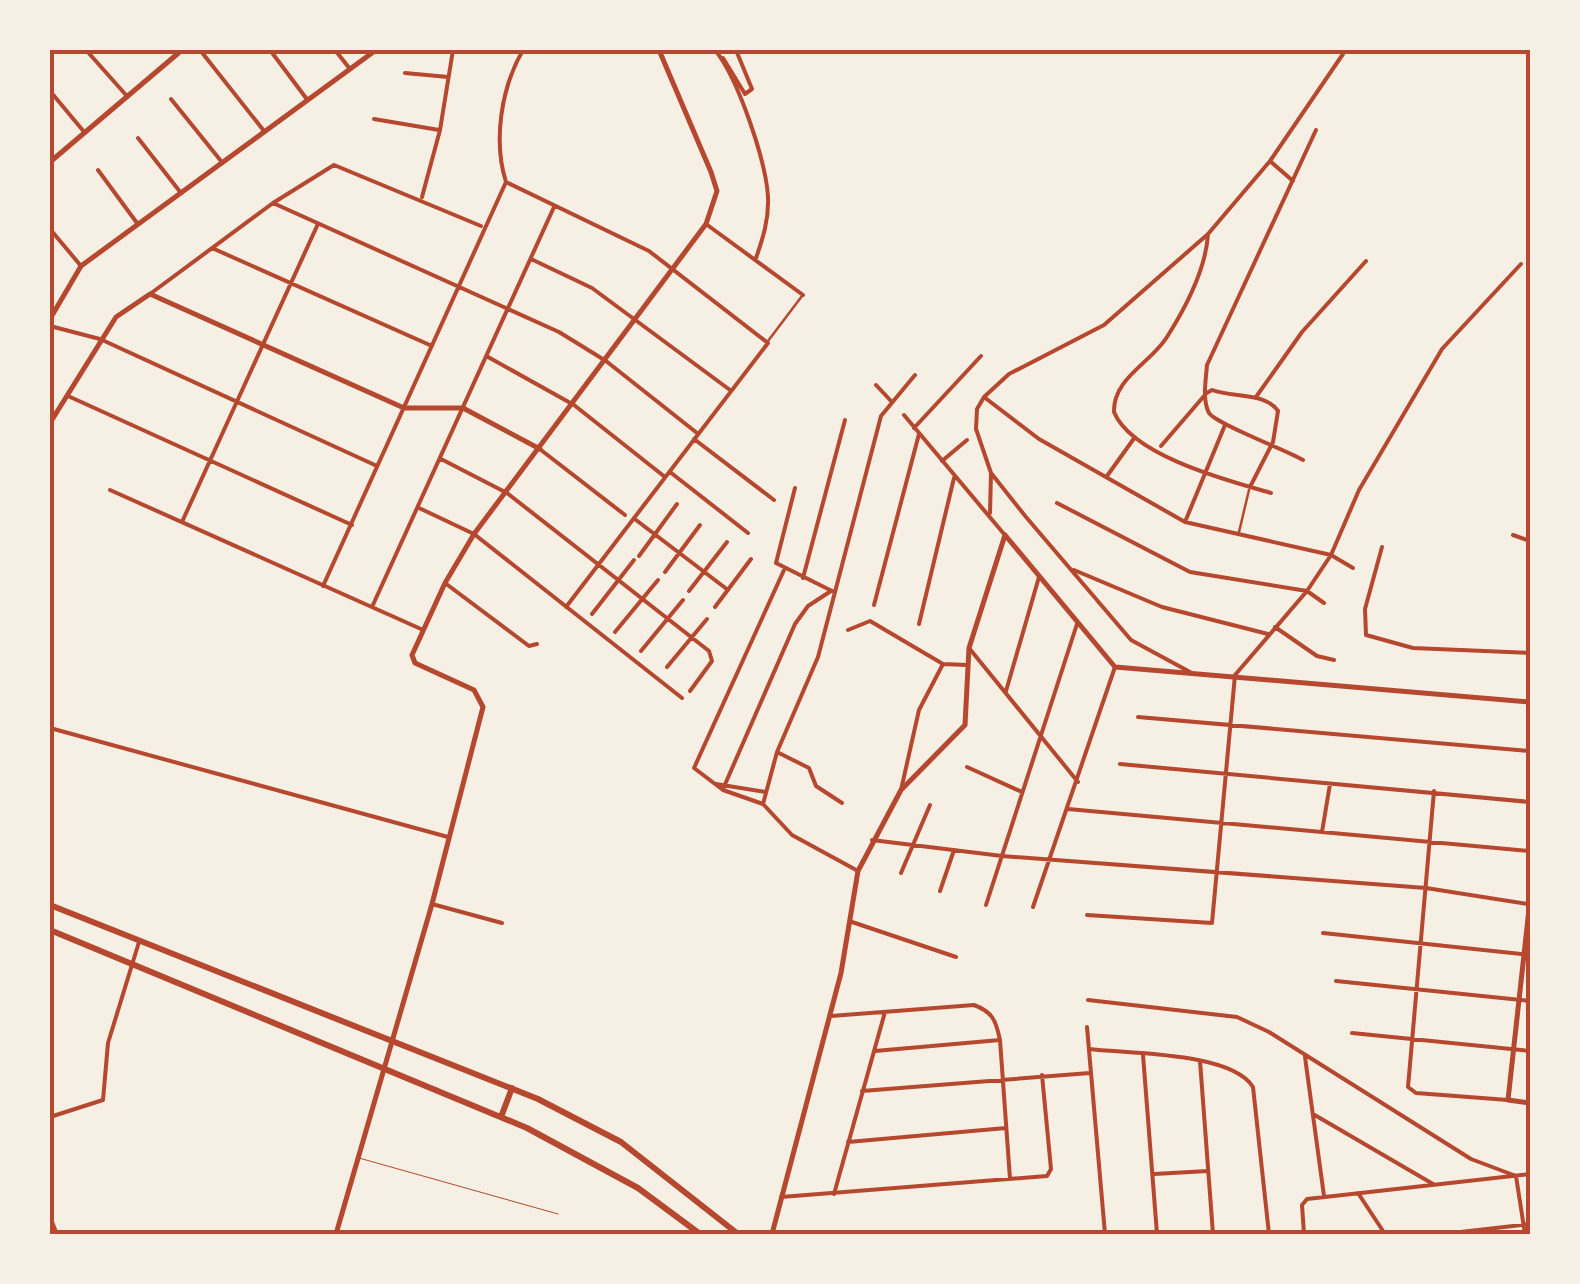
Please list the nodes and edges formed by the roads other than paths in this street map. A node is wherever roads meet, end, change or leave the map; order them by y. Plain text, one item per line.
1 (86, 50) edge
2 (99, 50) edge
3 (182, 50) edge
4 (200, 50) edge
5 (270, 50) edge
6 (336, 50) edge
7 (376, 50) edge
8 (453, 50) edge
9 (523, 50) edge
10 (660, 50) edge
11 (736, 50) edge
12 (718, 51) edge
13 (1343, 54) dead end
14 (92, 57) junction
15 (350, 69) junction
16 (406, 73) dead end
17 (448, 77) junction
18 (50, 91) edge
19 (128, 98) junction
20 (171, 98) dead end
21 (307, 100) junction
22 (374, 119) dead end
23 (440, 130) junction
24 (1316, 130) dead end
25 (264, 131) junction
26 (85, 133) junction
27 (138, 138) dead end
28 (1270, 160) junction
29 (50, 162) edge
30 (221, 162) junction
31 (98, 170) dead end
32 (506, 182) junction
33 (1294, 182) junction
34 (181, 193) junction
35 (422, 199) junction
36 (273, 203) junction
37 (555, 205) junction
38 (138, 224) junction
39 (318, 224) junction
40 (706, 224) junction
41 (484, 228) junction
42 (50, 230) edge
43 (1208, 234) junction
44 (212, 248) junction
45 (756, 258) junction
46 (531, 259) junction
47 (1366, 261) dead end
48 (1521, 264) dead end
49 (80, 266) junction
50 (675, 272) junction
51 (292, 283) junction
52 (458, 288) junction
53 (150, 294) junction
54 (803, 295) joint
55 (508, 309) junction
56 (639, 320) junction
57 (50, 323) edge
58 (100, 339) junction
59 (264, 342) junction
60 (768, 343) junction
61 (432, 346) junction
62 (486, 356) junction
63 (981, 356) dead end
64 (606, 361) junction
65 (915, 375) dead end
66 (876, 385) dead end
67 (730, 390) junction
68 (1205, 394) junction
69 (68, 396) junction
70 (984, 397) junction
71 (1256, 398) junction
72 (238, 400) junction
73 (891, 401) junction
74 (574, 406) junction
75 (404, 408) junction
76 (463, 408) junction
77 (904, 416) dead end
78 (845, 420) dead end
79 (50, 423) edge
80 (1225, 425) junction
81 (914, 428) junction
82 (919, 434) junction
83 (696, 436) junction
84 (1135, 437) junction
85 (967, 440) dead end
86 (1272, 442) junction
87 (1160, 446) dead end
88 (540, 450) junction
89 (210, 459) junction
90 (440, 459) junction
91 (1303, 460) dead end
92 (942, 461) junction
93 (378, 466) junction
94 (991, 473) junction
95 (1206, 473) junction
96 (667, 475) junction
97 (1107, 476) junction
98 (954, 477) junction
99 (1250, 487) junction
100 (794, 488) dead end
101 (110, 490) dead end
102 (507, 493) junction
103 (1271, 493) dead end
104 (774, 500) dead end
105 (1057, 502) dead end
106 (677, 504) dead end
107 (419, 508) junction
108 (624, 514) dead end
109 (990, 516) junction
110 (635, 519) junction
111 (182, 522) junction
112 (1185, 522) junction
113 (352, 525) junction
114 (700, 525) dead end
115 (1239, 532) junction
116 (748, 533) dead end
117 (474, 534) junction
118 (654, 534) junction
119 (1005, 534) junction
120 (1513, 535) dead end
121 (1530, 541) edge
122 (727, 542) dead end
123 (1382, 547) dead end
124 (679, 552) junction
125 (1331, 555) junction
126 (751, 560) dead end
127 (600, 564) junction
128 (1069, 568) junction
129 (1353, 568) dead end
130 (784, 570) junction
131 (703, 571) junction
132 (665, 572) dead end
133 (1039, 577) junction
134 (618, 578) junction
135 (803, 578) junction
136 (658, 580) dead end
137 (445, 583) junction
138 (324, 586) junction
139 (728, 590) junction
140 (689, 591) dead end
141 (1307, 591) junction
142 (834, 592) junction
143 (642, 598) junction
144 (683, 600) dead end
145 (874, 604) dead end
146 (1324, 604) dead end
147 (372, 607) junction
148 (566, 608) junction
149 (715, 608) dead end
150 (592, 614) dead end
151 (667, 617) junction
152 (707, 619) dead end
153 (919, 624) dead end
154 (1077, 624) junction
155 (1275, 626) junction
156 (421, 629) junction
157 (848, 630) dead end
158 (615, 632) dead end
159 (1268, 634) junction
160 (692, 637) junction
161 (537, 644) dead end
162 (969, 648) junction
163 (642, 650) dead end
164 (1530, 652) edge
165 (1334, 660) dead end
166 (942, 664) junction
167 (967, 665) junction
168 (1114, 667) junction
169 (667, 668) dead end
170 (1190, 672) junction
171 (1235, 676) junction
172 (690, 691) dead end
173 (1006, 691) junction
174 (682, 698) dead end
175 (1530, 702) edge
176 (1138, 717) dead end
177 (1229, 725) junction
178 (50, 728) edge
179 (1042, 738) junction
180 (1530, 751) edge
181 (777, 752) junction
182 (1120, 764) dead end
183 (967, 767) dead end
184 (1225, 775) junction
185 (726, 782) junction
186 (1078, 782) junction
187 (716, 784) junction
188 (1330, 784) junction
189 (723, 790) junction
190 (900, 790) junction
191 (1434, 791) junction
192 (765, 792) junction
193 (1023, 793) junction
194 (1530, 802) edge
195 (842, 803) dead end
196 (763, 804) junction
197 (930, 806) dead end
198 (1068, 809) junction
199 (1220, 825) junction
200 (1322, 832) junction
201 (448, 837) junction
202 (872, 840) junction
203 (1429, 842) junction
204 (910, 848) junction
205 (954, 850) junction
206 (1530, 851) edge
207 (1002, 856) junction
208 (1050, 859) junction
209 (858, 871) junction
210 (901, 872) dead end
211 (1218, 872) junction
212 (1426, 888) junction
213 (940, 891) dead end
214 (1530, 903) edge
215 (50, 904) edge
216 (432, 904) junction
217 (986, 905) dead end
218 (1033, 908) dead end
219 (1086, 915) dead end
220 (852, 922) junction
221 (502, 923) dead end
222 (50, 930) edge
223 (1323, 933) dead end
224 (140, 941) junction
225 (1420, 941) junction
226 (1528, 955) edge
227 (956, 957) dead end
228 (131, 965) junction
229 (1336, 982) dead end
230 (1416, 992) junction
231 (1088, 1000) dead end
232 (1519, 1000) junction
233 (1530, 1001) edge
234 (885, 1012) junction
235 (830, 1016) junction
236 (1087, 1027) dead end
237 (1352, 1033) dead end
238 (394, 1040) junction
239 (1000, 1040) junction
240 (1409, 1040) junction
241 (1089, 1049) junction
242 (1513, 1049) junction
243 (873, 1051) junction
244 (1530, 1051) edge
245 (1143, 1055) junction
246 (1305, 1056) junction
247 (1200, 1061) junction
248 (384, 1067) junction
249 (1090, 1073) junction
250 (1042, 1076) junction
251 (1003, 1077) junction
252 (512, 1088) junction
253 (862, 1091) junction
254 (1508, 1100) junction
255 (1530, 1103) edge
256 (1314, 1114) junction
257 (50, 1117) edge
258 (501, 1118) junction
259 (1006, 1128) junction
260 (848, 1142) junction
261 (358, 1158) junction
262 (1208, 1171) junction
263 (1154, 1174) junction
264 (1530, 1174) edge
265 (1516, 1176) junction
266 (1010, 1179) junction
267 (1432, 1184) junction
268 (1358, 1193) junction
269 (834, 1194) junction
270 (1324, 1196) junction
271 (781, 1197) junction
272 (558, 1214) dead end
273 (50, 1217) edge
274 (1527, 1225) edge
275 (56, 1232) edge
276 (336, 1234) edge
277 (700, 1234) edge
278 (738, 1234) edge
279 (772, 1234) edge
280 (1105, 1234) edge
281 (1157, 1234) edge
282 (1214, 1234) edge
283 (1269, 1234) edge
284 (1304, 1234) edge
285 (1385, 1234) edge
286 (1442, 1234) edge
287 (1525, 1234) edge

1 - 14 street
2 - 14 street
3 - 19 street
4 - 25 street
5 - 21 street
6 - 15 street
7 - 15 street
8 - 17 street
9 - 32 street
10 - 40 street
11 - 12 street
12 - 45 street
13 - 28 street
14 - 19 street
15 - 21 street
16 - 17 street
17 - 23 street
18 - 26 street
19 - 26 street
20 - 30 street
21 - 25 street
22 - 23 street
23 - 35 street
24 - 33 street
25 - 30 street
26 - 29 street
27 - 34 street
28 - 33 street
28 - 43 street
30 - 34 street
31 - 38 street
32 - 37 street
32 - 41 street
33 - 68 street
34 - 38 street
35 - 36 street
35 - 41 street
36 - 39 street
36 - 44 street
37 - 46 street
37 - 50 street
38 - 49 street
39 - 51 street
39 - 52 street
40 - 45 street
40 - 50 street
41 - 52 street
42 - 49 street
43 - 70 street
43 - 84 street
44 - 51 street
44 - 53 street
45 - 54 street
46 - 55 street
46 - 56 street
47 - 71 street
48 - 125 street
49 - 57 street
50 - 56 street
50 - 60 street
51 - 59 street
51 - 61 street
52 - 55 street
52 - 61 street
53 - 58 street
53 - 59 street
54 - 60 street
55 - 62 street
55 - 64 street
56 - 64 street
56 - 67 street
57 - 58 street
58 - 69 street
58 - 72 street
59 - 72 street
59 - 75 street
60 - 67 street
61 - 75 street
62 - 74 street
62 - 76 street
63 - 81 street
64 - 74 street
64 - 83 street
65 - 73 street
66 - 73 street
67 - 83 street
68 - 71 street
68 - 80 street
68 - 87 street
69 - 79 street
69 - 89 street
70 - 94 street
70 - 97 street
71 - 86 street
72 - 89 street
72 - 93 street
73 - 142 street
74 - 88 street
74 - 96 street
75 - 76 street
75 - 93 street
76 - 88 street
76 - 90 street
77 - 81 street
78 - 135 street
80 - 86 street
80 - 95 street
81 - 82 street
82 - 92 street
82 - 145 street
83 - 96 street
83 - 104 street
84 - 95 street
84 - 97 street
85 - 92 street
86 - 91 street
86 - 99 street
88 - 102 street
88 - 108 street
89 - 111 street
89 - 113 street
90 - 102 street
90 - 107 street
92 - 98 street
93 - 113 street
94 - 109 street
94 - 128 street
95 - 99 street
95 - 112 street
96 - 110 street
96 - 116 street
97 - 112 street
98 - 109 street
98 - 153 street
99 - 103 street
99 - 115 street
100 - 130 street
101 - 111 street
102 - 117 street
102 - 127 street
105 - 141 street
106 - 118 street
107 - 117 street
107 - 147 street
109 - 119 street
110 - 118 street
110 - 127 street
111 - 138 street
112 - 115 street
113 - 138 street
114 - 124 street
115 - 125 street
117 - 137 street
117 - 148 street
118 - 124 street
118 - 134 street
119 - 133 street
119 - 162 street
120 - 121 street
122 - 131 street
123 - 164 street
124 - 131 street
124 - 132 street
125 - 129 street
125 - 141 street
126 - 139 street
127 - 134 street
127 - 148 street
128 - 159 street
128 - 170 street
130 - 135 street
130 - 187 street
131 - 139 street
131 - 140 street
133 - 154 street
133 - 173 street
134 - 143 street
134 - 150 street
135 - 142 street
136 - 143 street
137 - 156 street
137 - 161 street
138 - 147 street
139 - 149 street
141 - 146 street
141 - 155 street
142 - 181 street
142 - 185 street
143 - 151 street
143 - 158 street
144 - 151 street
147 - 156 street
148 - 174 street
151 - 160 street
151 - 163 street
152 - 160 street
154 - 168 street
154 - 179 street
155 - 159 street
155 - 165 street
156 - 201 street
157 - 166 street
159 - 171 street
160 - 169 street
160 - 172 street
162 - 167 street
162 - 173 street
166 - 167 street
166 - 190 street
167 - 190 street
168 - 170 street
168 - 186 street
170 - 171 street
171 - 175 street
171 - 177 street
173 - 179 street
176 - 177 street
177 - 180 street
177 - 184 street
178 - 201 street
179 - 186 street
179 - 193 street
181 - 192 street
181 - 195 street
182 - 184 street
183 - 193 street
184 - 188 street
184 - 199 street
185 - 187 street
185 - 189 street
185 - 192 street
186 - 198 street
187 - 189 street
188 - 191 street
188 - 200 street
189 - 196 street
190 - 202 street
191 - 194 street
191 - 203 street
192 - 196 street
193 - 207 street
196 - 209 street
197 - 204 street
198 - 199 street
198 - 208 street
199 - 200 street
199 - 211 street
200 - 203 street
201 - 216 street
202 - 204 street
202 - 209 street
203 - 206 street
203 - 212 street
204 - 205 street
204 - 210 street
205 - 207 street
205 - 213 street
207 - 208 street
207 - 217 street
208 - 211 street
208 - 218 street
209 - 220 street
211 - 212 street
211 - 219 street
212 - 214 street
212 - 225 street
214 - 226 street
215 - 224 main road
216 - 221 street
216 - 238 street
220 - 227 street
220 - 235 street
222 - 228 main road
223 - 225 street
224 - 228 street
224 - 238 main road
225 - 226 street
225 - 230 street
226 - 232 street
228 - 248 main road
228 - 257 street
229 - 230 street
230 - 232 street
230 - 240 street
231 - 246 street
232 - 233 street
232 - 242 street
234 - 235 street
234 - 239 street
234 - 243 street
235 - 271 street
236 - 241 street
237 - 240 street
238 - 248 street
238 - 252 main road
239 - 243 street
239 - 251 street
240 - 242 street
240 - 254 street
241 - 245 street
241 - 249 street
242 - 244 street
242 - 254 street
243 - 253 street
245 - 247 street
245 - 263 street
246 - 256 street
246 - 265 street
247 - 262 street
247 - 283 street
248 - 258 main road
248 - 261 street
249 - 250 street
249 - 280 street
250 - 251 street
250 - 266 street
251 - 253 street
251 - 259 street
252 - 258 main road
252 - 278 main road
253 - 260 street
254 - 255 street
256 - 267 street
256 - 270 street
258 - 277 main road
259 - 260 street
259 - 266 street
260 - 269 street
261 - 272 lane
261 - 276 street
262 - 263 street
262 - 282 street
263 - 281 street
264 - 265 street
265 - 267 street
265 - 274 street
266 - 269 street
267 - 268 street
268 - 270 street
268 - 285 street
269 - 271 street
270 - 284 street
271 - 279 street
273 - 275 street
274 - 286 street
274 - 287 street

